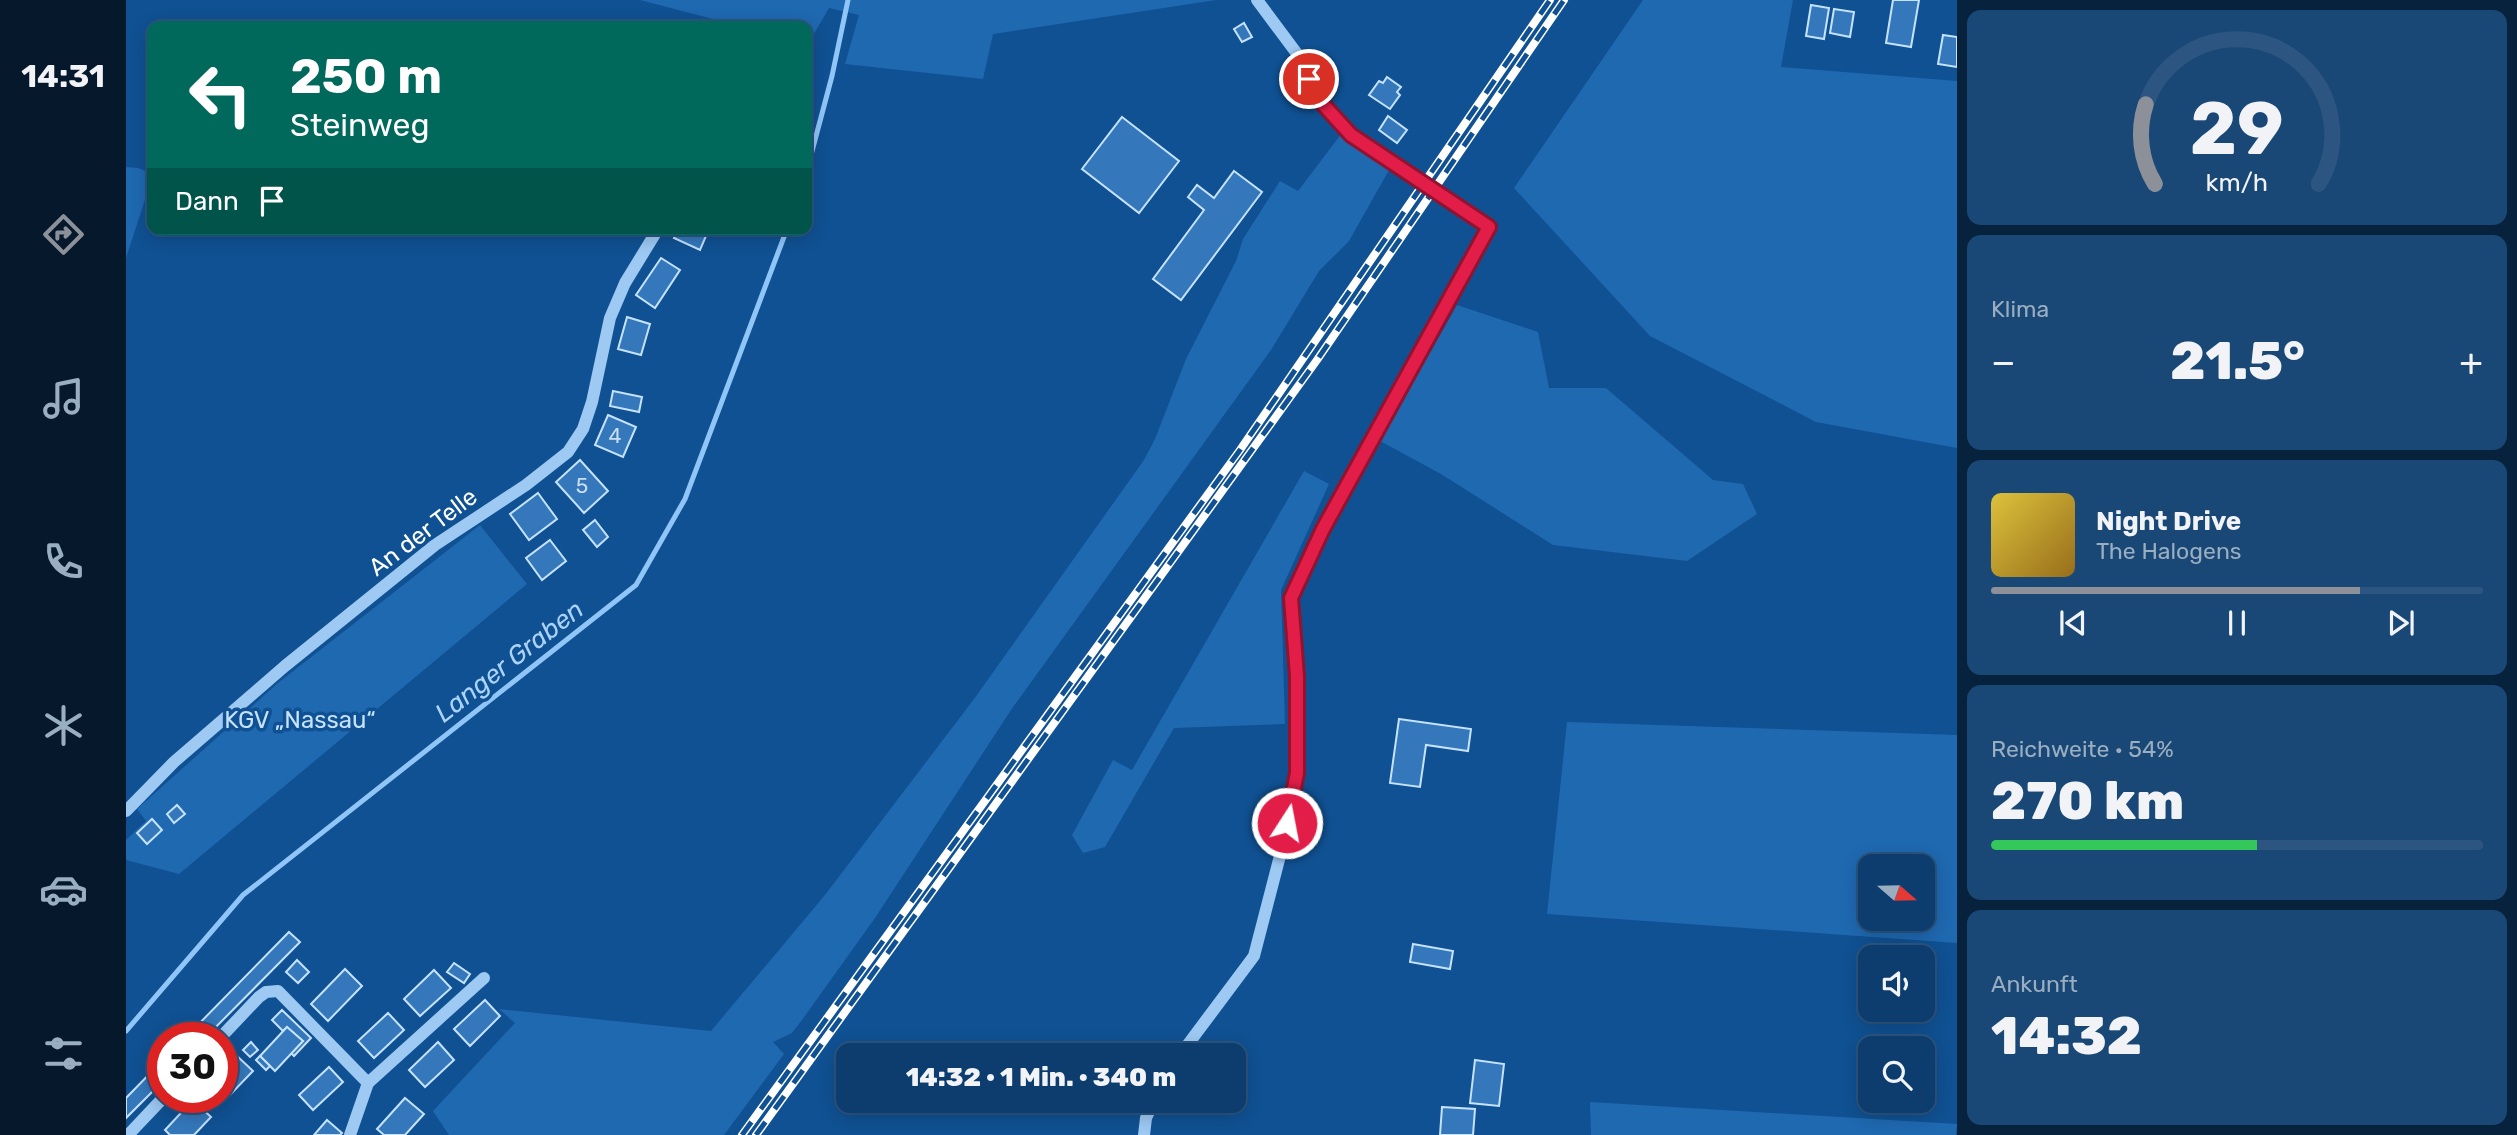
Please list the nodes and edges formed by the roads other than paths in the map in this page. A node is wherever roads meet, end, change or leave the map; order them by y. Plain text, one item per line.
1 (1257, 0) edge
2 (653, 235) edge
3 (126, 811) edge
4 (484, 978) dead end
5 (235, 1022) edge
6 (1189, 1043) edge
7 (368, 1083) junction
8 (149, 1113) edge
9 (1148, 1113) edge
10 (128, 1135) edge
11 (350, 1135) edge
12 (1144, 1135) edge

1 - 6 street
2 - 3 street, An der Telle
4 - 7 street
5 - 7 street
7 - 11 street
8 - 10 street
9 - 12 street

